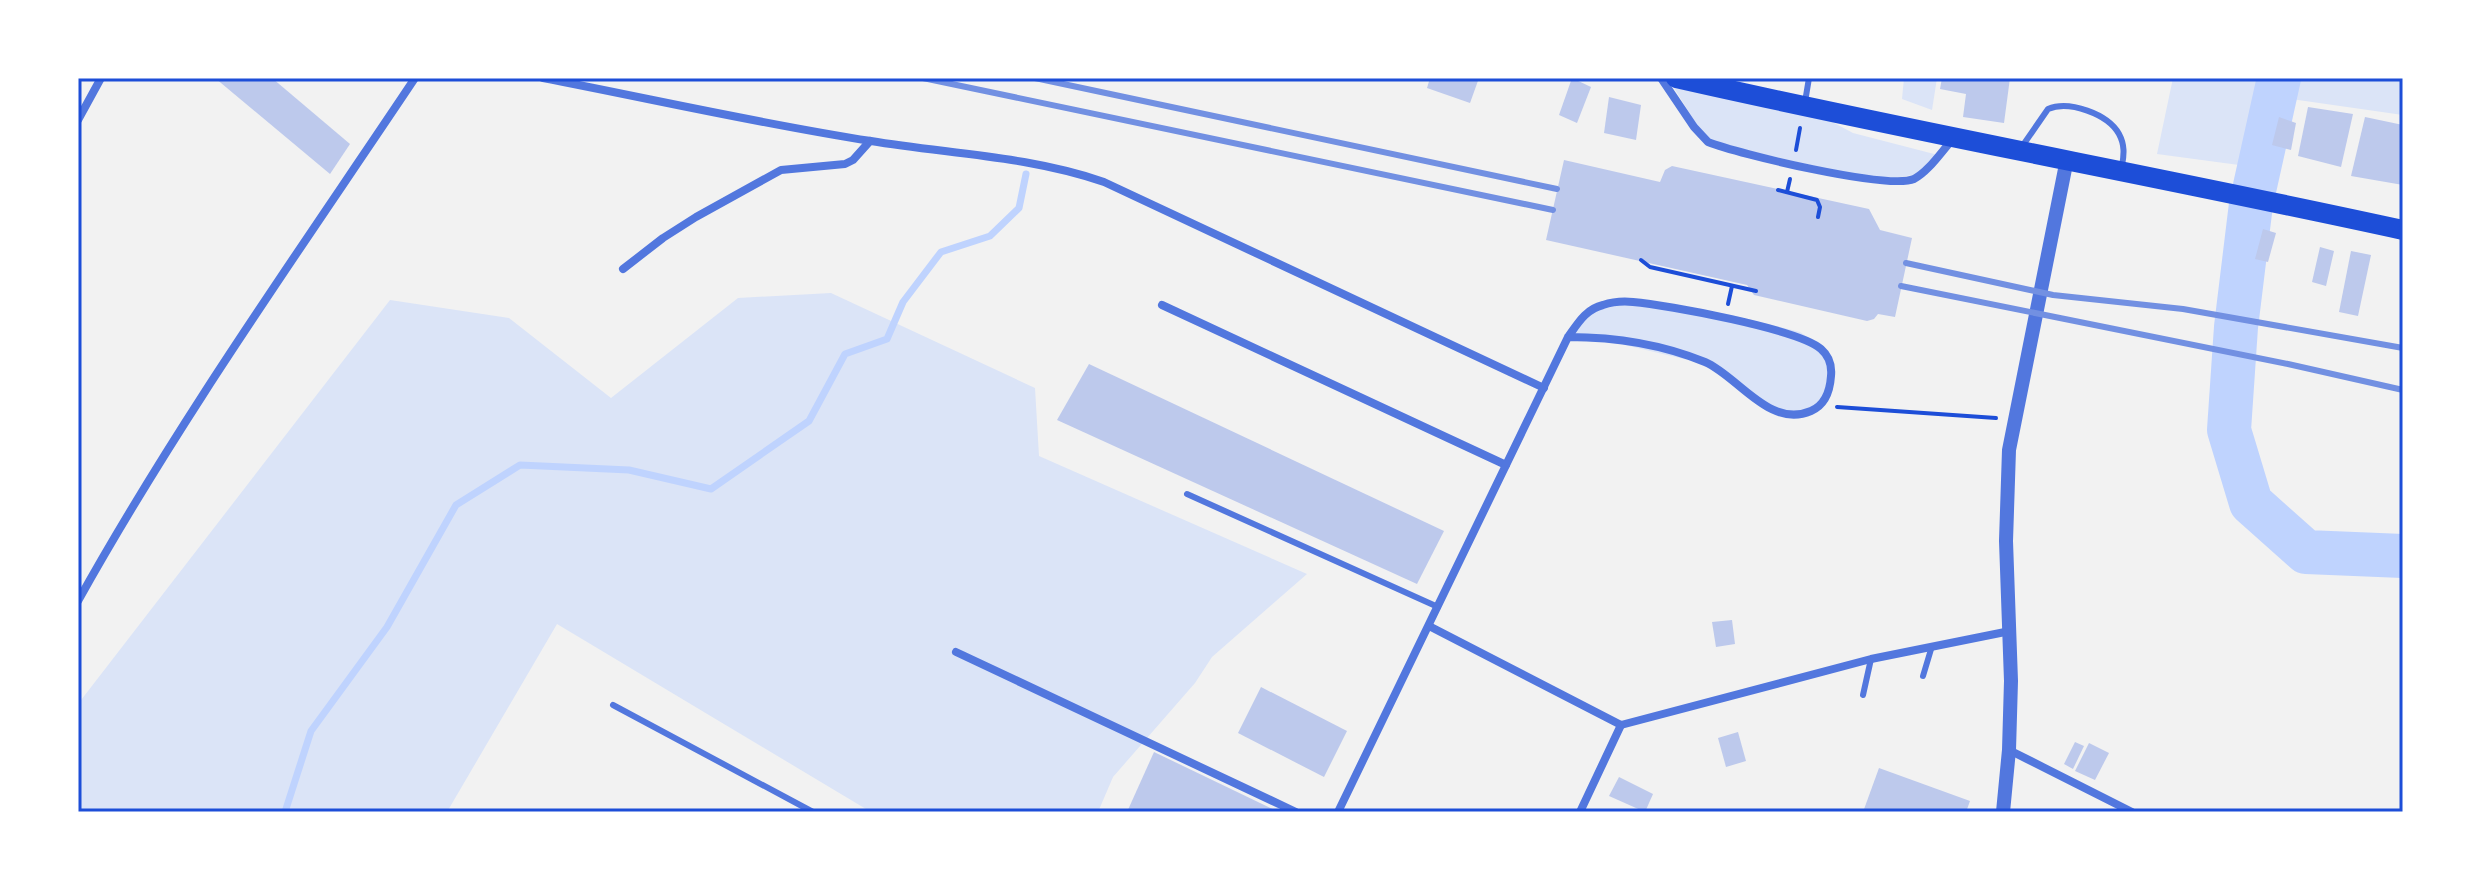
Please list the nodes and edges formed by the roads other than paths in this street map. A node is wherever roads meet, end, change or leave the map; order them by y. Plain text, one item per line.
1 (101, 78) edge
2 (415, 78) edge
3 (543, 78) edge
4 (1661, 78) edge
5 (1676, 78) edge
6 (1809, 78) edge
7 (1717, 82) edge
8 (1804, 107) junction
9 (78, 120) edge
10 (1956, 136) junction
11 (870, 141) junction
12 (2020, 150) junction
13 (2067, 159) junction
14 (2122, 170) junction
15 (2403, 230) edge
16 (623, 269) dead end
17 (1162, 305) dead end
18 (1568, 337) junction
19 (1544, 388) junction
20 (1506, 465) junction
21 (1187, 494) dead end
22 (78, 601) edge
23 (1438, 607) junction
24 (1429, 626) junction
25 (2010, 631) junction
26 (1932, 646) junction
27 (956, 652) dead end
28 (1871, 659) junction
29 (1923, 676) dead end
30 (1863, 695) dead end
31 (613, 705) dead end
32 (1621, 725) junction
33 (2009, 750) junction
34 (813, 812) edge
35 (1296, 812) edge
36 (1338, 812) edge
37 (1580, 812) edge
38 (2003, 812) edge
39 (2132, 812) edge

1 - 9 street
2 - 22 street
3 - 11 street
4 - 10 street
5 - 7 main road
6 - 8 lane
7 - 8 main road
8 - 10 main road
10 - 12 main road
11 - 16 street
11 - 19 street
12 - 13 main road
12 - 14 lane
13 - 14 main road
13 - 25 street
14 - 15 main road
17 - 20 street
18 - 18 street
18 - 19 street
19 - 20 street
20 - 23 street
21 - 23 lane
23 - 24 street
24 - 32 street
24 - 36 street
25 - 26 street
25 - 33 street
26 - 28 street
26 - 29 lane
27 - 35 street
28 - 30 lane
28 - 32 street
31 - 34 lane
32 - 37 street
33 - 38 street
33 - 39 street

